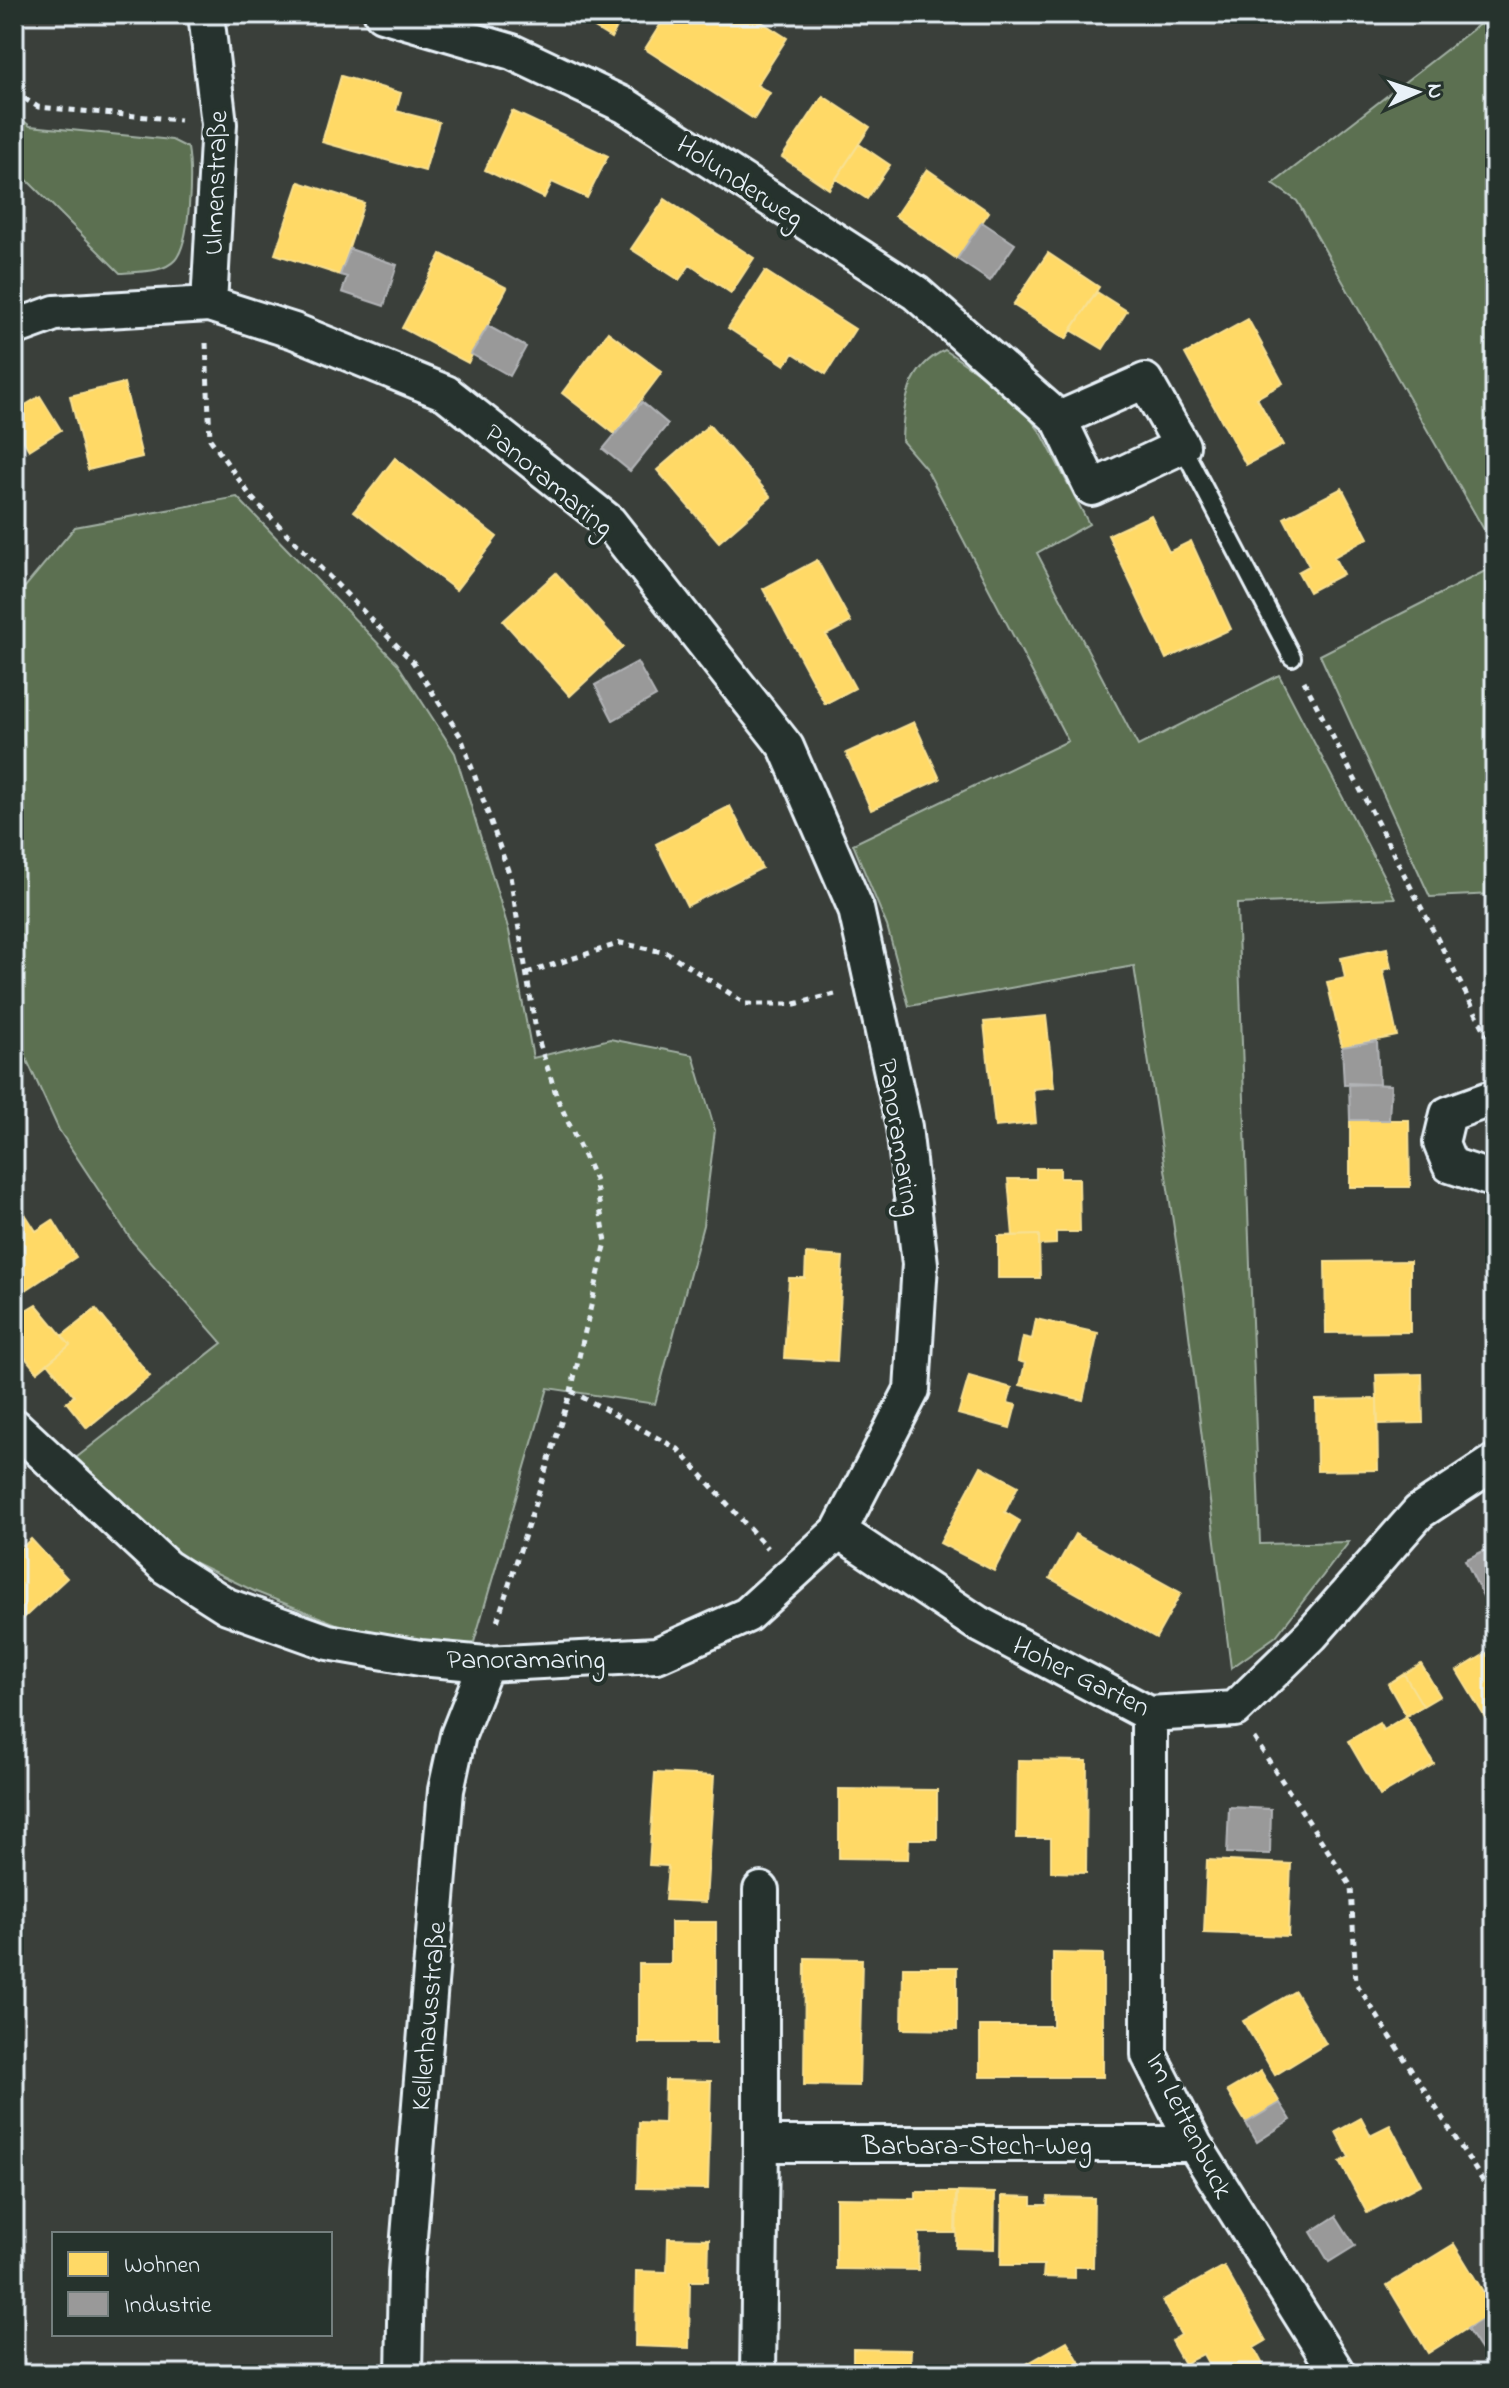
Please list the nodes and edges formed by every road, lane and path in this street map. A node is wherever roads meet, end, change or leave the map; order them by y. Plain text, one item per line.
1 (206, 14) edge
2 (382, 14) edge
3 (14, 92) edge
4 (219, 124) junction
5 (209, 304) junction
6 (14, 328) edge
7 (1059, 419) junction
8 (1182, 446) junction
9 (1292, 657) joint
10 (527, 973) junction
11 (872, 982) junction
12 (1495, 1050) edge
13 (1495, 1097) edge
14 (1495, 1180) edge
15 (571, 1391) junction
16 (14, 1426) edge
17 (1495, 1462) edge
18 (839, 1531) junction
19 (796, 1570) junction
20 (486, 1664) junction
21 (1235, 1709) junction
22 (1149, 1714) junction
23 (761, 1890) dead end
24 (761, 2144) junction
25 (1194, 2144) junction
26 (1495, 2200) edge
27 (1328, 2371) edge
28 (404, 2374) edge
29 (758, 2374) edge

1 - 4 street, Ulmenstraße
2 - 7 street, Holunderweg
3 - 4 path
4 - 5 street, Ulmenstraße
5 - 6 street, Panoramaring
5 - 10 path
5 - 11 street, Panoramaring
7 - 8 street
7 - 8 street, Holunderweg
8 - 9 lane
9 - 12 path
10 - 11 path
10 - 15 path
11 - 18 street, Panoramaring
13 - 14 street
15 - 19 path
15 - 20 path
16 - 20 street, Panoramaring
17 - 21 street
18 - 19 street, Panoramaring
18 - 22 street, Hoher Garten
19 - 20 street, Panoramaring
20 - 28 street, Kellerhausstraße
21 - 22 street, Hoher Garten
21 - 26 path
22 - 25 street, Im Lettenbuck
23 - 24 street
24 - 25 street, Barbara-Stech-Weg
24 - 29 street
25 - 27 street, Im Lettenbuck

